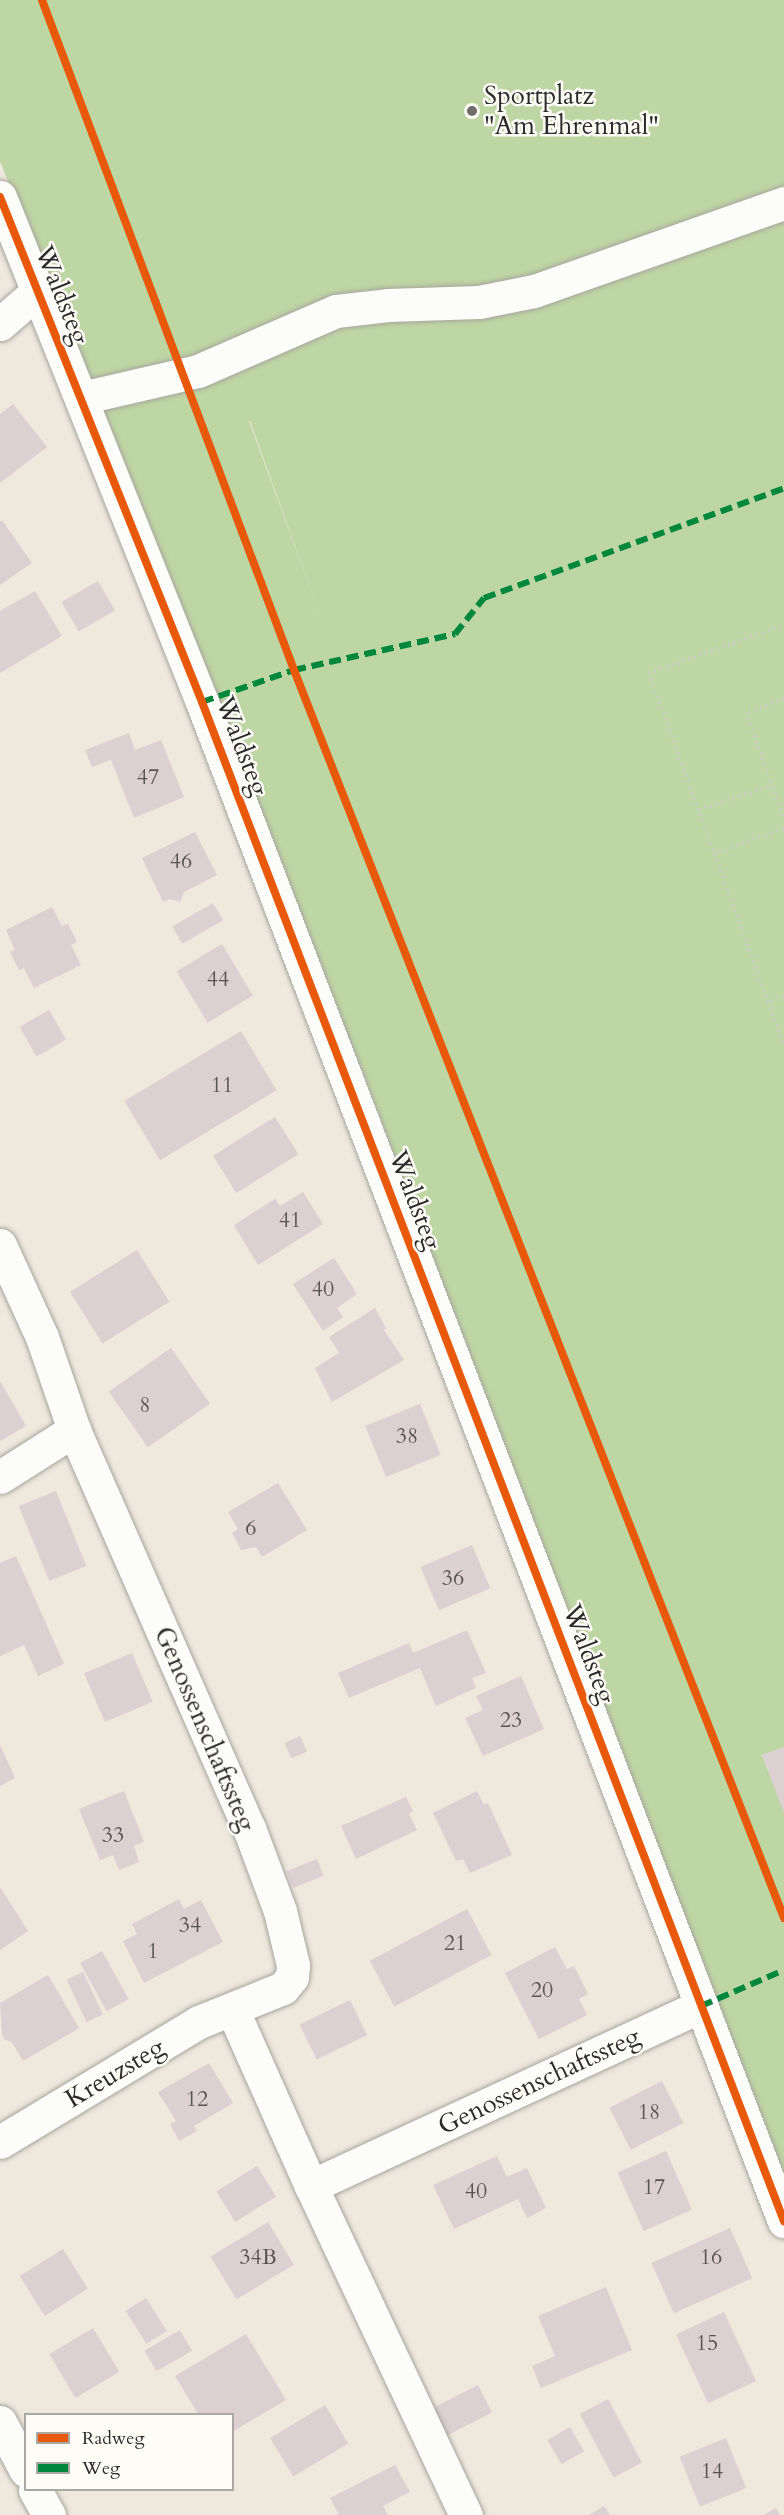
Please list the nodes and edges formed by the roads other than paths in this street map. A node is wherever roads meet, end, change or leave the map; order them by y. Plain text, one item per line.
1 (0, 197) edge
2 (784, 203) edge
3 (38, 291) junction
4 (0, 324) edge
5 (81, 398) junction
6 (0, 1245) edge
7 (74, 1430) junction
8 (0, 1477) edge
9 (701, 2006) junction
10 (233, 2011) junction
11 (0, 2142) edge
12 (311, 2186) junction
13 (784, 2221) edge
14 (0, 2422) edge
15 (24, 2467) edge
16 (36, 2491) edge
17 (49, 2515) edge
18 (466, 2515) edge

1 - 3 street, Waldsteg
2 - 5 street
3 - 4 street
3 - 5 street, Waldsteg
5 - 9 street, Waldsteg
6 - 7 street, Genossenschaftssteg
7 - 8 street
7 - 10 street, Genossenschaftssteg
9 - 12 street, Genossenschaftssteg
9 - 13 street, Waldsteg
10 - 11 street, Kreuzsteg
10 - 12 street
12 - 18 street
14 - 15 street
16 - 17 street

